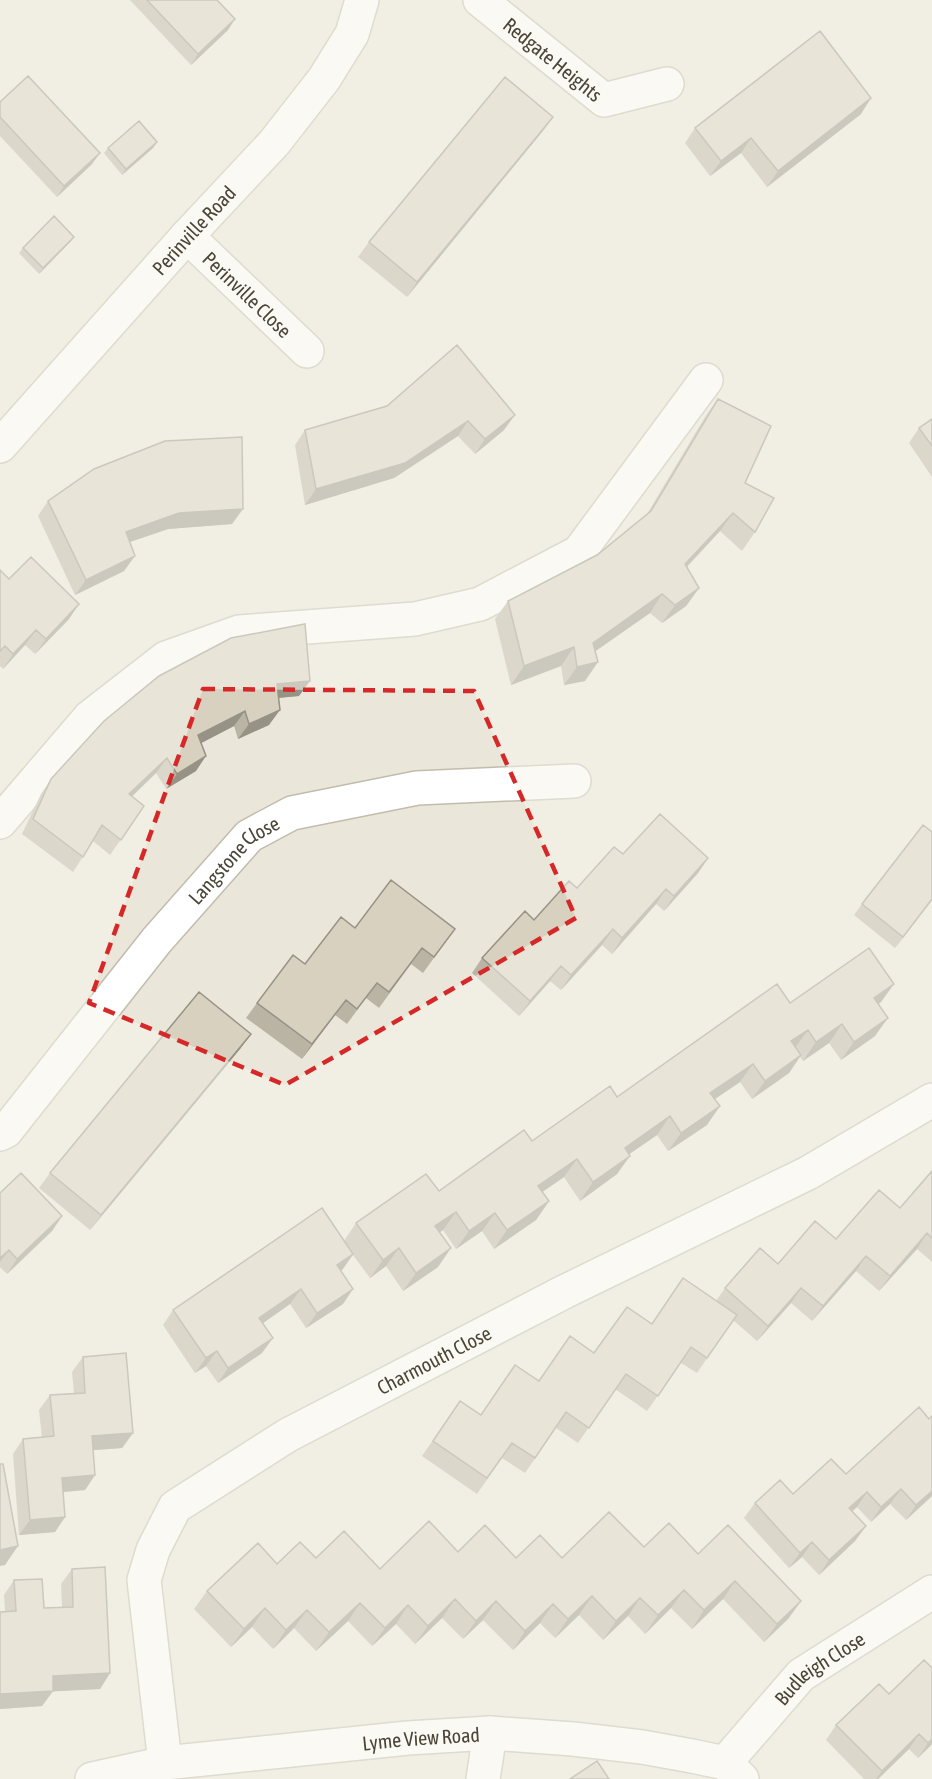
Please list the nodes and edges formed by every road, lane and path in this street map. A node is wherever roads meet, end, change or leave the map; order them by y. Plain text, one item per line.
1 (362, 0) edge
2 (480, 0) edge
3 (667, 84) dead end
4 (187, 236) junction
5 (307, 351) dead end
6 (706, 380) dead end
7 (0, 446) edge
8 (574, 781) dead end
9 (0, 822) edge
10 (932, 1100) edge
11 (0, 1134) edge
12 (932, 1592) edge
13 (490, 1733) junction
14 (165, 1763) junction
15 (733, 1771) edge
16 (92, 1779) edge
17 (483, 1779) edge

1 - 4 street, Perinville Road
2 - 3 street, Redgate Heights
4 - 5 street, Perinville Close
4 - 7 street, Perinville Road
6 - 9 street
8 - 11 street, Langstone Close
10 - 14 street, Charmouth Close
12 - 15 street, Budleigh Close
13 - 14 street, Lyme View Road
13 - 15 street, Lyme View Road
13 - 17 street
14 - 16 street, Lyme View Road

